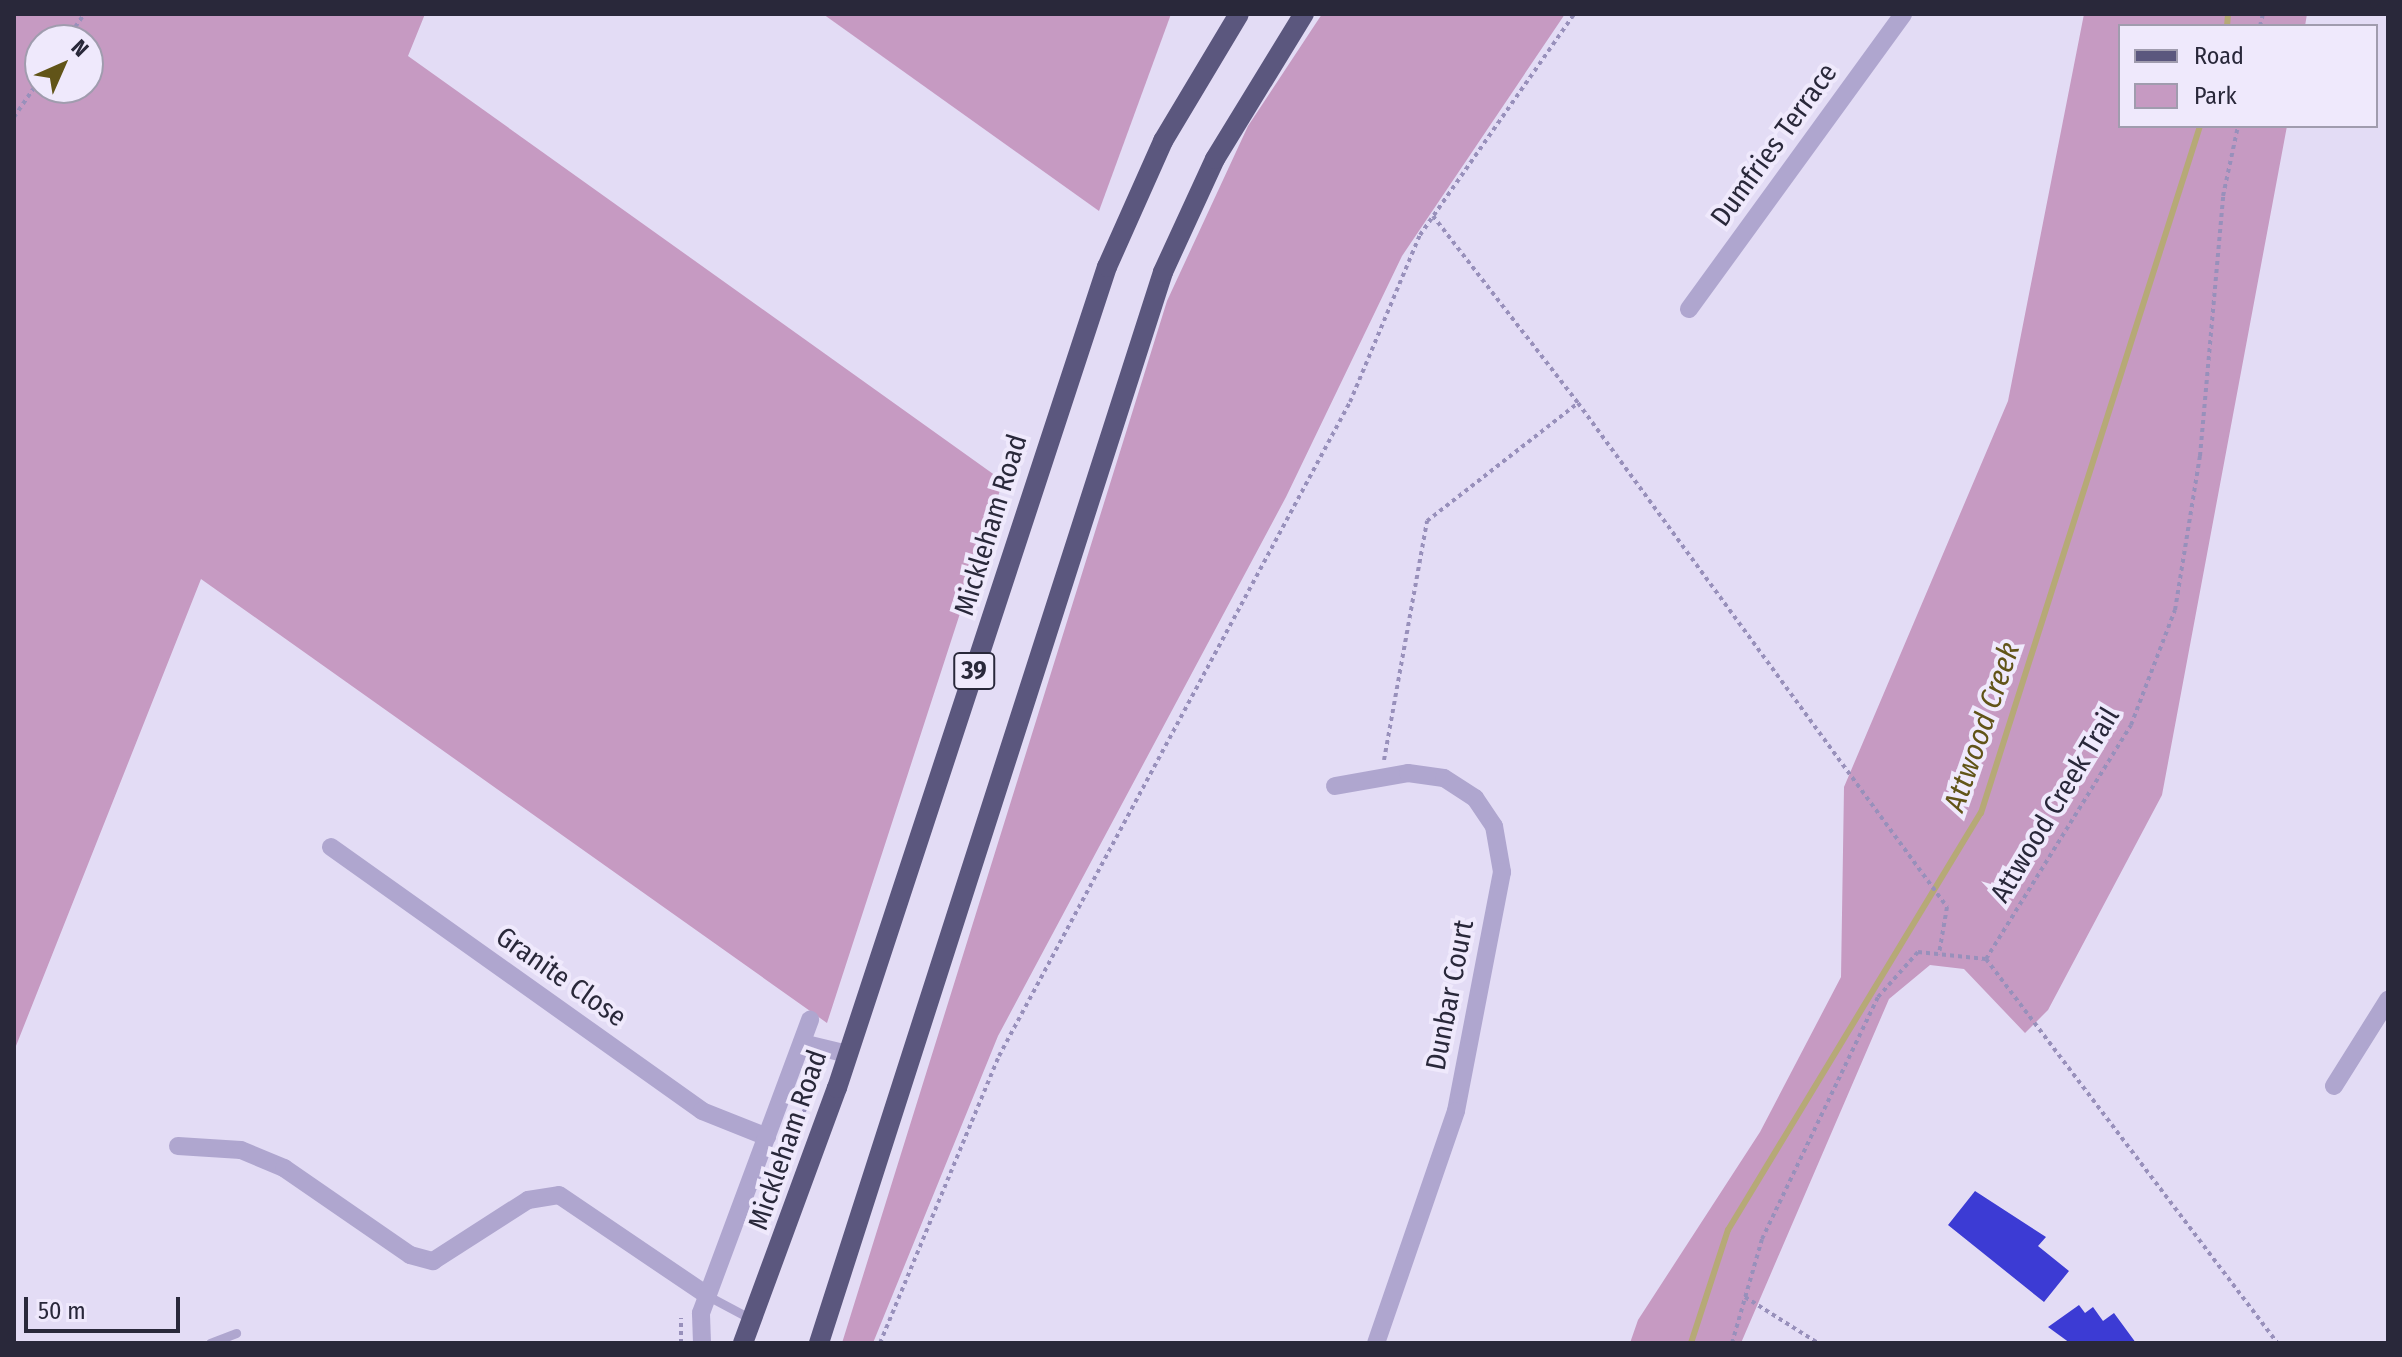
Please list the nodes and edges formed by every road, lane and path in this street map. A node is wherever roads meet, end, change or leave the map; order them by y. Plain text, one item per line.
1 (1239, 14) edge
2 (1304, 14) edge
3 (1574, 14) edge
4 (1903, 14) edge
5 (2238, 128) edge
6 (1433, 216) junction
7 (1689, 309) dead end
8 (1578, 403) junction
9 (1381, 778) junction
10 (1335, 786) dead end
11 (331, 847) dead end
12 (1939, 954) junction
13 (1986, 959) junction
14 (2388, 1000) edge
15 (810, 1020) dead end
16 (802, 1043) junction
17 (848, 1054) junction
18 (2334, 1086) dead end
19 (767, 1137) junction
20 (178, 1146) dead end
21 (708, 1296) junction
22 (1745, 1297) junction
23 (753, 1320) junction
24 (236, 1333) dead end
25 (210, 1343) edge
26 (702, 1343) edge
27 (743, 1343) edge
28 (819, 1343) edge
29 (880, 1343) edge
30 (1376, 1343) edge
31 (1732, 1343) edge
32 (1818, 1343) edge
33 (2278, 1343) edge

1 - 17 main road, Mickleham Road / 39
2 - 28 main road, 39
3 - 6 path
4 - 7 street, Dumfries Terrace
5 - 13 path, Attwood Creek Trail
6 - 8 path
6 - 29 path
8 - 9 path
8 - 12 path
9 - 10 street, Dunbar Court
9 - 30 street, Dunbar Court
11 - 19 street, Granite Close
12 - 13 path
12 - 22 path
13 - 33 path
14 - 18 street
15 - 16 street
16 - 17 street
16 - 19 street
17 - 23 main road, Mickleham Road / 39
19 - 21 street
20 - 21 street
21 - 23 lane
21 - 26 street
22 - 31 path
22 - 32 path
23 - 27 main road, Mickleham Road / 39
24 - 25 lane

